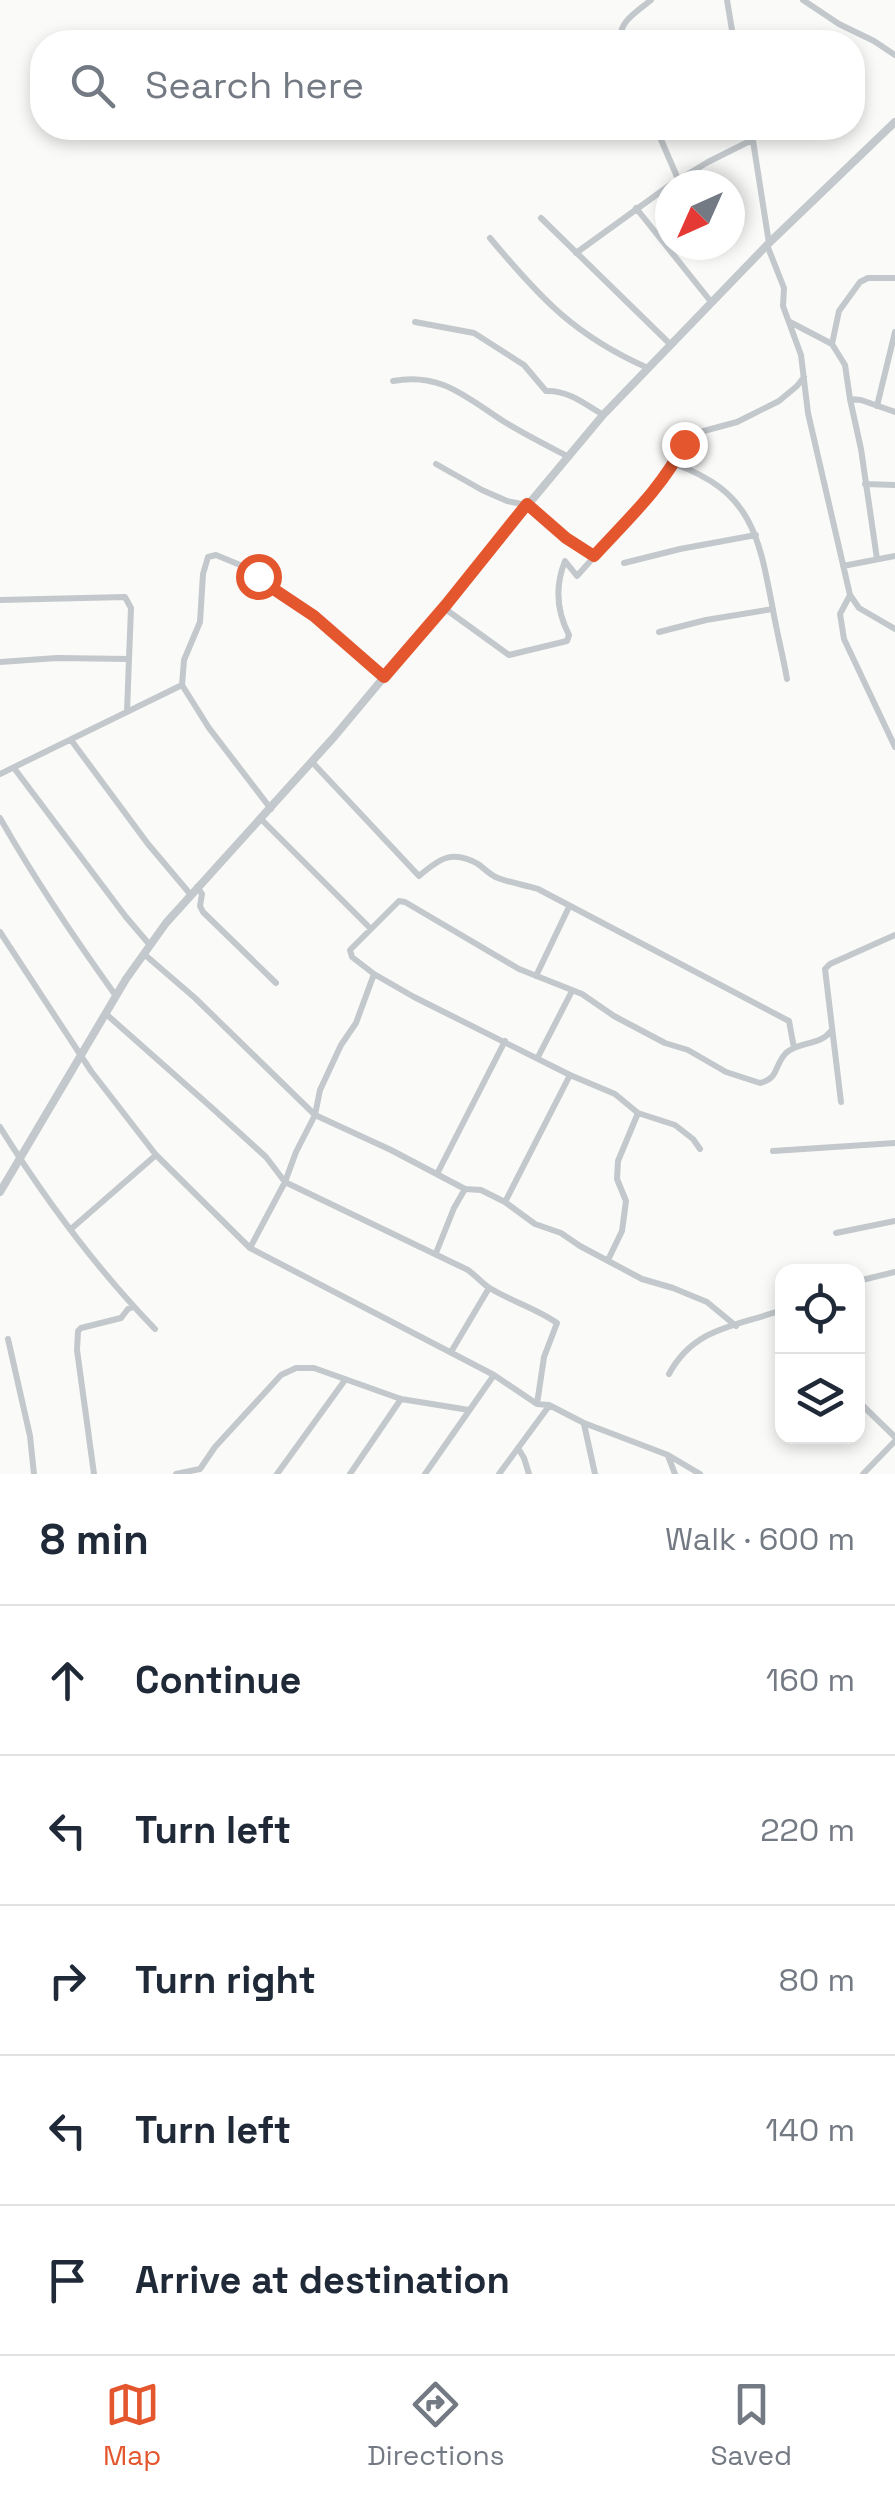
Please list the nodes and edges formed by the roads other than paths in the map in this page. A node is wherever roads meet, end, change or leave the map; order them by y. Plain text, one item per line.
1 (651, 0) edge
2 (726, 0) edge
3 (803, 0) edge
4 (620, 30) edge
5 (732, 30) edge
6 (851, 30) edge
7 (865, 37) edge
8 (895, 55) edge
9 (895, 122) edge
10 (891, 133) edge
11 (661, 140) edge
12 (753, 140) joint
13 (674, 170) edge
14 (695, 170) edge
15 (655, 195) edge
16 (636, 208) junction
17 (541, 218) dead end
18 (490, 238) dead end
19 (768, 244) junction
20 (576, 253) junction
21 (895, 278) edge
22 (712, 303) junction
23 (415, 322) dead end
24 (788, 322) junction
25 (895, 332) edge
26 (832, 344) junction
27 (671, 345) junction
28 (648, 368) junction
29 (804, 376) junction
30 (393, 381) dead end
31 (850, 399) junction
32 (877, 406) junction
33 (895, 412) edge
34 (603, 415) junction
35 (568, 456) junction
36 (436, 464) dead end
37 (674, 464) junction
38 (865, 484) junction
39 (895, 484) edge
40 (527, 504) junction
41 (756, 535) junction
42 (594, 556) junction
43 (895, 556) edge
44 (878, 559) junction
45 (624, 563) dead end
46 (842, 566) junction
47 (850, 596) junction
48 (0, 600) edge
49 (444, 608) junction
50 (773, 609) junction
51 (895, 629) edge
52 (658, 632) dead end
53 (129, 659) junction
54 (0, 662) edge
55 (384, 677) junction
56 (787, 680) dead end
57 (182, 685) junction
58 (126, 712) junction
59 (71, 740) junction
60 (895, 747) edge
61 (312, 762) junction
62 (14, 768) junction
63 (0, 774) edge
64 (271, 809) junction
65 (0, 818) edge
66 (261, 819) junction
67 (194, 891) junction
68 (569, 907) junction
69 (370, 928) junction
70 (0, 932) edge
71 (895, 935) edge
72 (150, 944) junction
73 (144, 954) junction
74 (374, 974) junction
75 (536, 976) junction
76 (276, 983) dead end
77 (572, 991) junction
78 (116, 996) junction
79 (106, 1014) junction
80 (831, 1031) junction
81 (505, 1041) junction
82 (794, 1048) junction
83 (81, 1056) junction
84 (538, 1057) junction
85 (570, 1075) junction
86 (842, 1102) dead end
87 (638, 1113) junction
88 (315, 1115) junction
89 (0, 1127) edge
90 (895, 1142) edge
91 (700, 1149) dead end
92 (772, 1151) dead end
93 (156, 1155) junction
94 (20, 1158) junction
95 (437, 1174) junction
96 (285, 1182) junction
97 (465, 1190) junction
98 (0, 1192) edge
99 (505, 1202) junction
100 (895, 1220) edge
101 (71, 1229) junction
102 (836, 1234) dead end
103 (250, 1248) junction
104 (436, 1253) junction
105 (608, 1260) junction
106 (895, 1272) edge
107 (865, 1279) edge
108 (490, 1288) junction
109 (133, 1307) junction
110 (775, 1313) edge
111 (736, 1326) junction
112 (155, 1329) dead end
113 (8, 1339) dead end
114 (451, 1352) junction
115 (669, 1374) dead end
116 (494, 1375) junction
117 (345, 1380) junction
118 (402, 1399) junction
119 (537, 1404) junction
120 (550, 1405) junction
121 (865, 1408) edge
122 (469, 1410) junction
123 (584, 1423) junction
124 (895, 1439) edge
125 (518, 1447) junction
126 (668, 1456) junction
127 (34, 1474) edge
128 (94, 1474) edge
129 (176, 1474) edge
130 (277, 1474) edge
131 (350, 1474) edge
132 (425, 1474) edge
133 (499, 1474) edge
134 (529, 1474) edge
135 (595, 1474) edge
136 (674, 1474) edge
137 (700, 1474) edge
138 (862, 1474) edge

1 - 4 street
2 - 5 street
3 - 6 street
7 - 8 street
9 - 10 street
10 - 19 street
11 - 13 street
12 - 14 street
12 - 19 street
15 - 16 street
16 - 20 street
16 - 22 street
17 - 20 street
18 - 28 street
19 - 22 street
19 - 24 street
20 - 27 street
21 - 26 street
22 - 27 street
23 - 34 street
24 - 26 street
24 - 29 street
25 - 32 street
26 - 31 street
27 - 28 street
28 - 34 street
29 - 37 street
29 - 46 street
30 - 35 street
31 - 32 street
31 - 38 street
32 - 33 street
34 - 35 street
35 - 40 street
36 - 40 street
37 - 41 street
37 - 42 street
38 - 39 street
38 - 44 street
40 - 42 street
40 - 49 street
41 - 45 street
41 - 50 street
42 - 49 street
43 - 44 street
44 - 46 street
46 - 47 street
47 - 51 street
47 - 60 street
48 - 53 street
49 - 55 street
50 - 52 street
50 - 56 street
53 - 54 street
53 - 58 street
55 - 57 street
55 - 61 street
57 - 58 street
57 - 64 street
58 - 59 street
59 - 62 street
59 - 67 street
61 - 64 street
61 - 68 street
62 - 63 street
62 - 72 street
64 - 66 street
65 - 78 street
66 - 67 street
66 - 69 street
67 - 72 street
67 - 76 street
68 - 75 street
68 - 82 street
69 - 74 street
69 - 75 street
70 - 83 street
71 - 80 street
72 - 73 street
73 - 78 street
73 - 88 street
74 - 81 street
74 - 88 street
75 - 77 street
77 - 82 street
77 - 84 street
78 - 79 street
79 - 83 street
79 - 96 street
80 - 82 street
80 - 86 street
81 - 84 street
81 - 95 street
83 - 93 street
83 - 94 street
84 - 85 street
85 - 87 street
85 - 99 street
87 - 91 street
87 - 105 street
88 - 95 street
88 - 96 street
89 - 94 street
90 - 92 street
93 - 101 street
93 - 103 street
94 - 98 street
94 - 101 street
95 - 97 street
96 - 103 street
96 - 104 street
97 - 99 street
97 - 104 street
99 - 105 street
100 - 102 street
101 - 109 street
103 - 114 street
104 - 108 street
105 - 111 street
106 - 107 street
108 - 114 street
108 - 119 street
109 - 112 street
109 - 128 street
110 - 111 street
111 - 115 street
113 - 127 street
114 - 116 street
116 - 119 street
116 - 122 street
117 - 118 street
117 - 129 street
117 - 130 street
118 - 122 street
118 - 131 street
119 - 120 street
120 - 123 street
120 - 125 street
121 - 124 street
122 - 132 street
123 - 126 street
123 - 135 street
124 - 138 street
125 - 133 street
125 - 134 street
126 - 136 street
126 - 137 street

